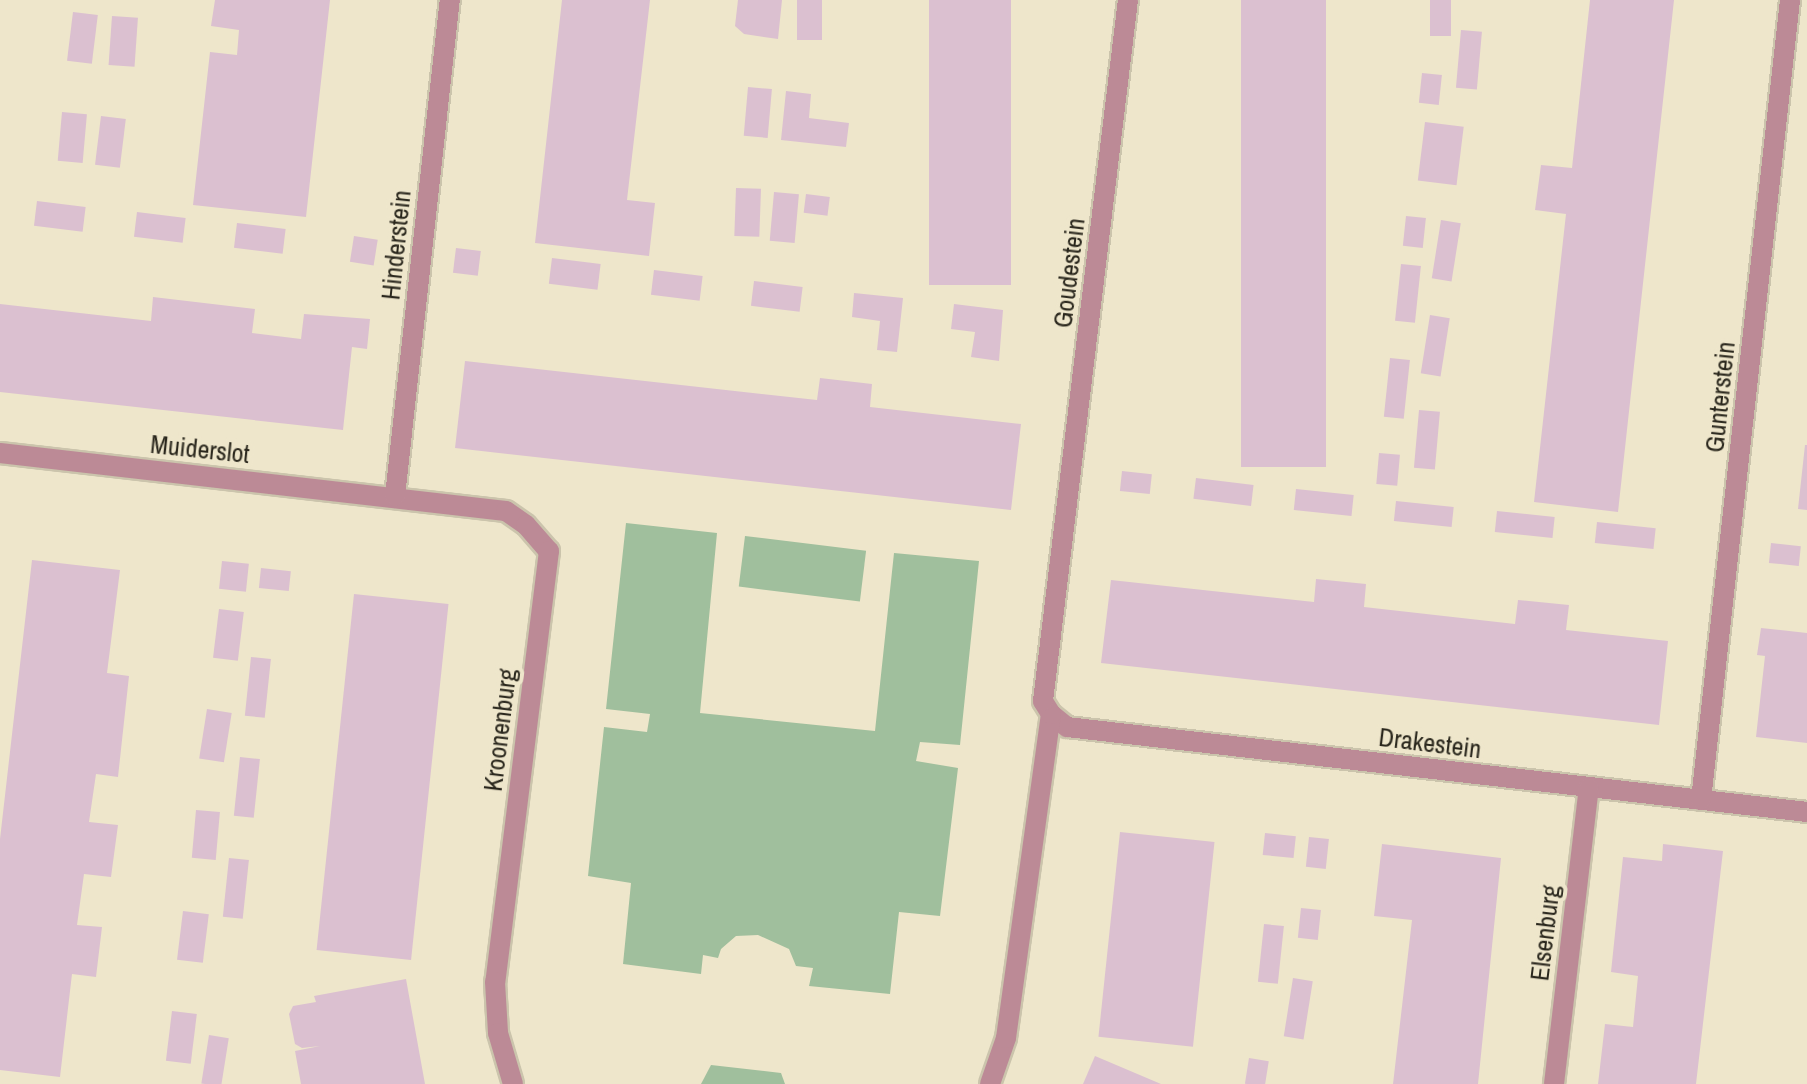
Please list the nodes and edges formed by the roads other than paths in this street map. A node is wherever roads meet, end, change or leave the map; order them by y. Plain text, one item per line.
1 (450, 0) edge
2 (1128, 0) edge
3 (1790, 0) edge
4 (0, 453) edge
5 (395, 496) junction
6 (1051, 714) junction
7 (1589, 788) junction
8 (1701, 800) junction
9 (1807, 812) edge
10 (513, 1084) edge
11 (990, 1084) edge
12 (1554, 1084) edge

1 - 5 street, Hinderstein
2 - 6 street, Goudestein
3 - 8 street, Gunterstein
4 - 5 street, Muiderslot
5 - 10 street, Kroonenburg
6 - 7 street, Drakestein
6 - 11 street
7 - 8 street, Drakestein
7 - 12 street, Elsenburg
8 - 9 street, Drakestein

